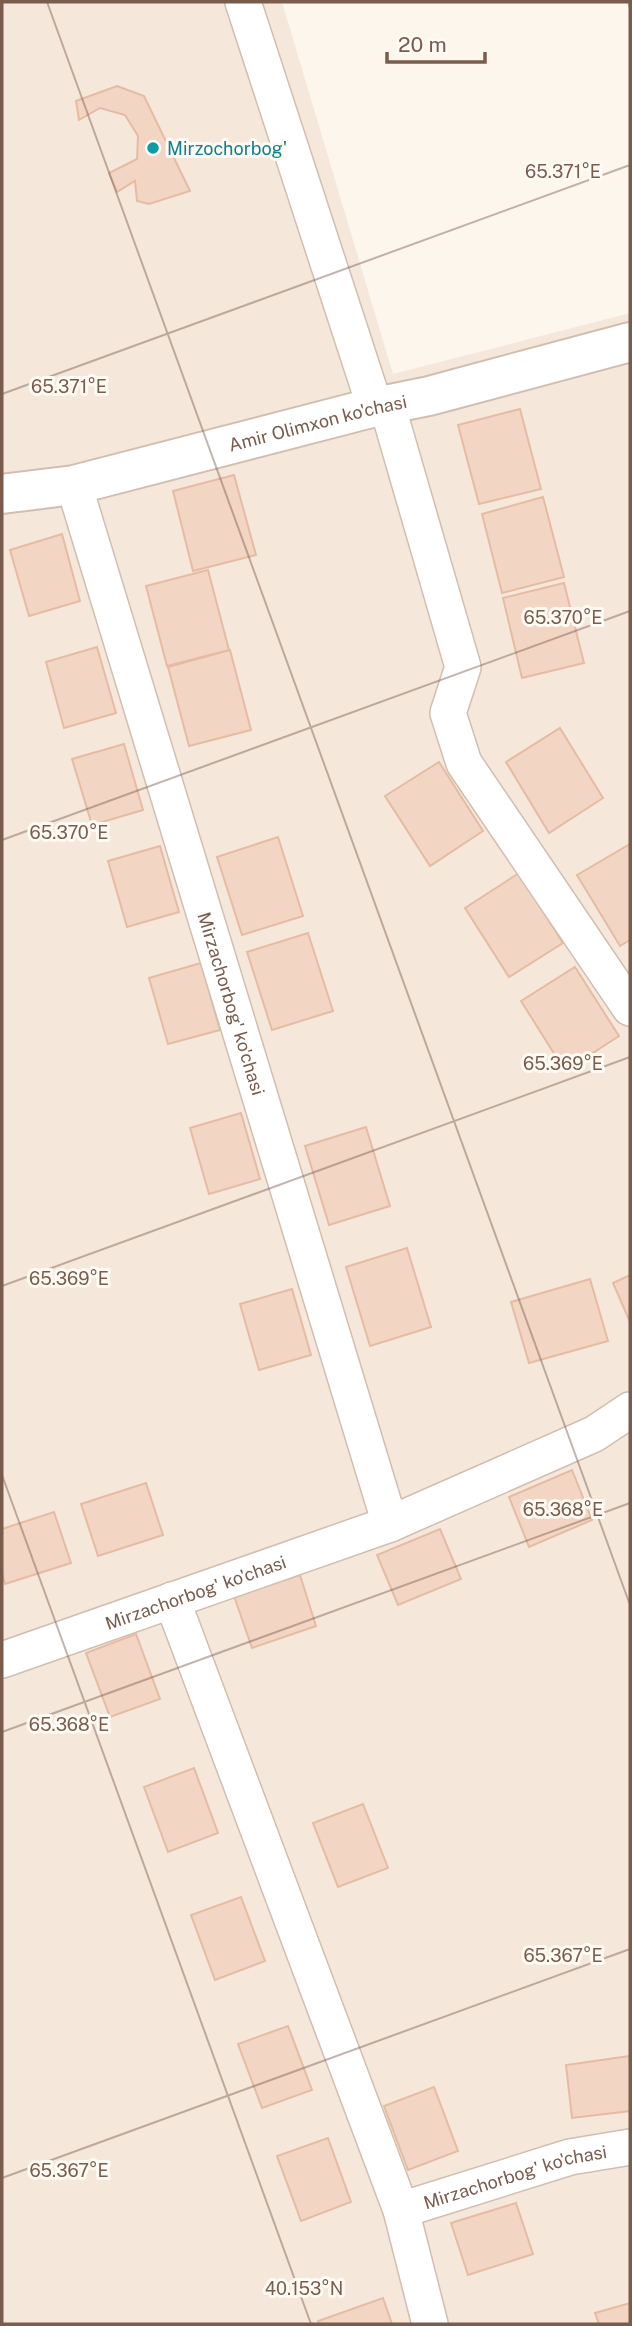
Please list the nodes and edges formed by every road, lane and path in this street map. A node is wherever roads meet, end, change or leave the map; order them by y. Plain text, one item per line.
1 (243, 2) edge
2 (630, 342) edge
3 (381, 406) junction
4 (74, 485) junction
5 (2, 494) edge
6 (630, 1008) edge
7 (630, 1409) edge
8 (390, 1524) junction
9 (172, 1600) junction
10 (2, 1660) edge
11 (630, 2147) edge
12 (401, 2210) junction
13 (430, 2324) edge

1 - 3 street
2 - 3 street, Amir Olimxon ko'chasi
3 - 4 street, Amir Olimxon ko'chasi
3 - 6 street
4 - 5 street, Amir Olimxon ko'chasi
4 - 8 street, Mirzachorbog' ko'chasi
7 - 8 street, Mirzachorbog' ko'chasi
8 - 9 street, Mirzachorbog' ko'chasi
9 - 10 street, Mirzachorbog' ko'chasi
9 - 12 street
11 - 12 street, Mirzachorbog' ko'chasi
12 - 13 street

